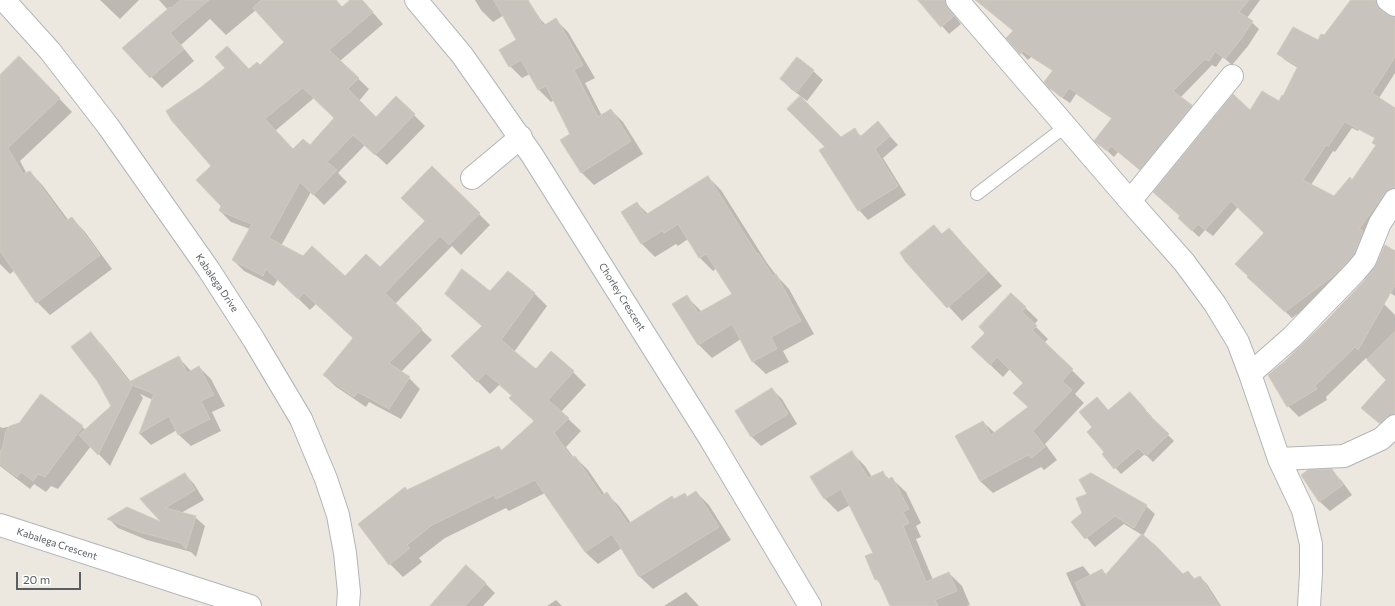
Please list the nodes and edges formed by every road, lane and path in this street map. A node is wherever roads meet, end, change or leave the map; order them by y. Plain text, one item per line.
1 (4, 0) edge
2 (416, 0) edge
3 (957, 0) edge
4 (1388, 0) edge
5 (1395, 5) edge
6 (1232, 76) dead end
7 (1066, 126) junction
8 (521, 137) junction
9 (472, 178) dead end
10 (977, 194) dead end
11 (1395, 200) edge
12 (1130, 201) junction
13 (1250, 374) junction
14 (1395, 426) edge
15 (1279, 459) junction
16 (0, 525) edge
17 (250, 606) edge
18 (348, 606) edge
19 (810, 606) edge
20 (1309, 606) edge

1 - 18 street, Kabalega Drive
2 - 8 street, Chorley Crescent
3 - 7 street
4 - 5 street
6 - 12 street
7 - 10 lane
7 - 12 street
8 - 9 street
8 - 19 street, Chorley Crescent
11 - 13 street
12 - 13 street
13 - 15 street
14 - 15 street
15 - 20 street
16 - 17 street, Kabalega Crescent

